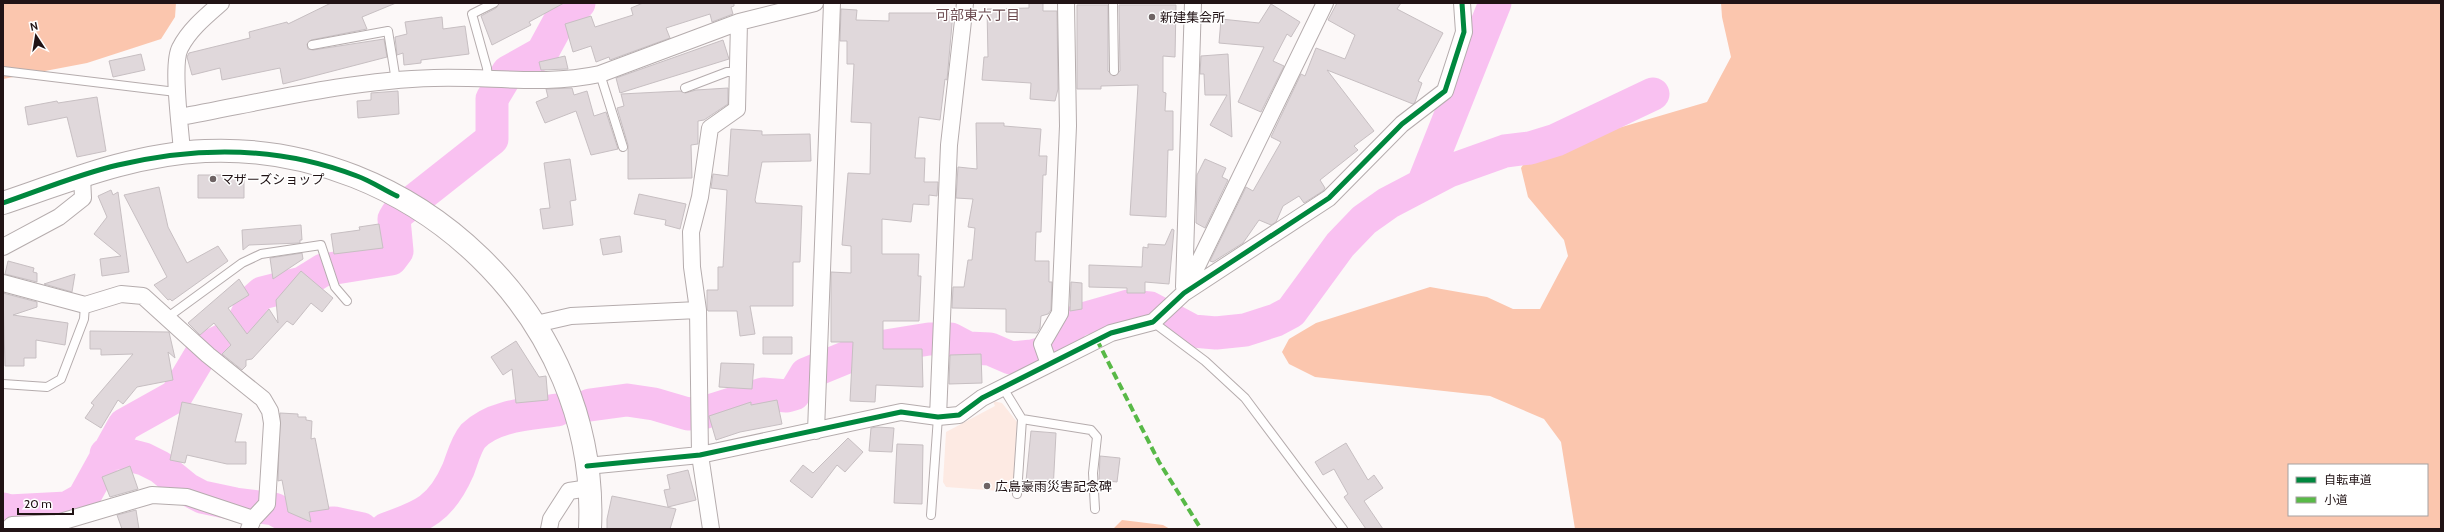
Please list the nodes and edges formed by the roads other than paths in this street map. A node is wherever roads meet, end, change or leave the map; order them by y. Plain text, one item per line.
1 (221, 3) edge
2 (494, 3) edge
3 (815, 3) edge
4 (832, 3) edge
5 (965, 3) edge
6 (1066, 3) edge
7 (1113, 3) edge
8 (1193, 3) edge
9 (1325, 3) edge
10 (1462, 3) edge
11 (739, 22) junction
12 (312, 45) dead end
13 (3, 71) edge
14 (1114, 71) dead end
15 (738, 72) junction
16 (600, 74) junction
17 (500, 80) junction
18 (396, 81) junction
19 (685, 88) dead end
20 (176, 92) junction
21 (180, 117) junction
22 (623, 147) dead end
23 (182, 153) junction
24 (82, 176) junction
25 (3, 203) edge
26 (3, 247) edge
27 (3, 283) edge
28 (1184, 293) junction
29 (347, 301) dead end
30 (85, 305) junction
31 (698, 310) junction
32 (168, 317) junction
33 (1159, 317) junction
34 (536, 324) junction
35 (1046, 356) junction
36 (3, 384) edge
37 (1003, 388) junction
38 (938, 417) junction
39 (1022, 419) junction
40 (816, 431) junction
41 (700, 455) junction
42 (588, 466) junction
43 (589, 488) junction
44 (1017, 494) dead end
45 (1095, 509) dead end
46 (932, 514) dead end
47 (257, 516) edge
48 (8, 529) edge
49 (550, 529) edge
50 (590, 529) edge
51 (712, 529) edge
52 (1343, 529) edge

1 - 20 street
2 - 17 lane
3 - 11 street
4 - 40 street
5 - 38 street
6 - 35 street
7 - 14 lane
8 - 28 street
9 - 28 street
10 - 28 street
11 - 15 street
11 - 16 street
12 - 18 lane
13 - 20 lane
15 - 19 lane
15 - 31 street
16 - 17 street
16 - 22 lane
17 - 18 street
18 - 21 street
20 - 21 street
21 - 23 street
23 - 24 street
23 - 34 street
24 - 25 street
24 - 26 street
27 - 30 street
28 - 33 street
29 - 32 lane
30 - 32 street
30 - 36 lane
31 - 34 street
31 - 41 street
32 - 47 street
33 - 35 street
33 - 52 lane
34 - 42 street
35 - 37 street
37 - 38 street
37 - 39 lane
38 - 40 street
38 - 46 lane
39 - 44 lane
39 - 45 lane
40 - 41 street
41 - 42 street
41 - 51 street
42 - 43 street
43 - 49 street
43 - 50 street
47 - 48 street

